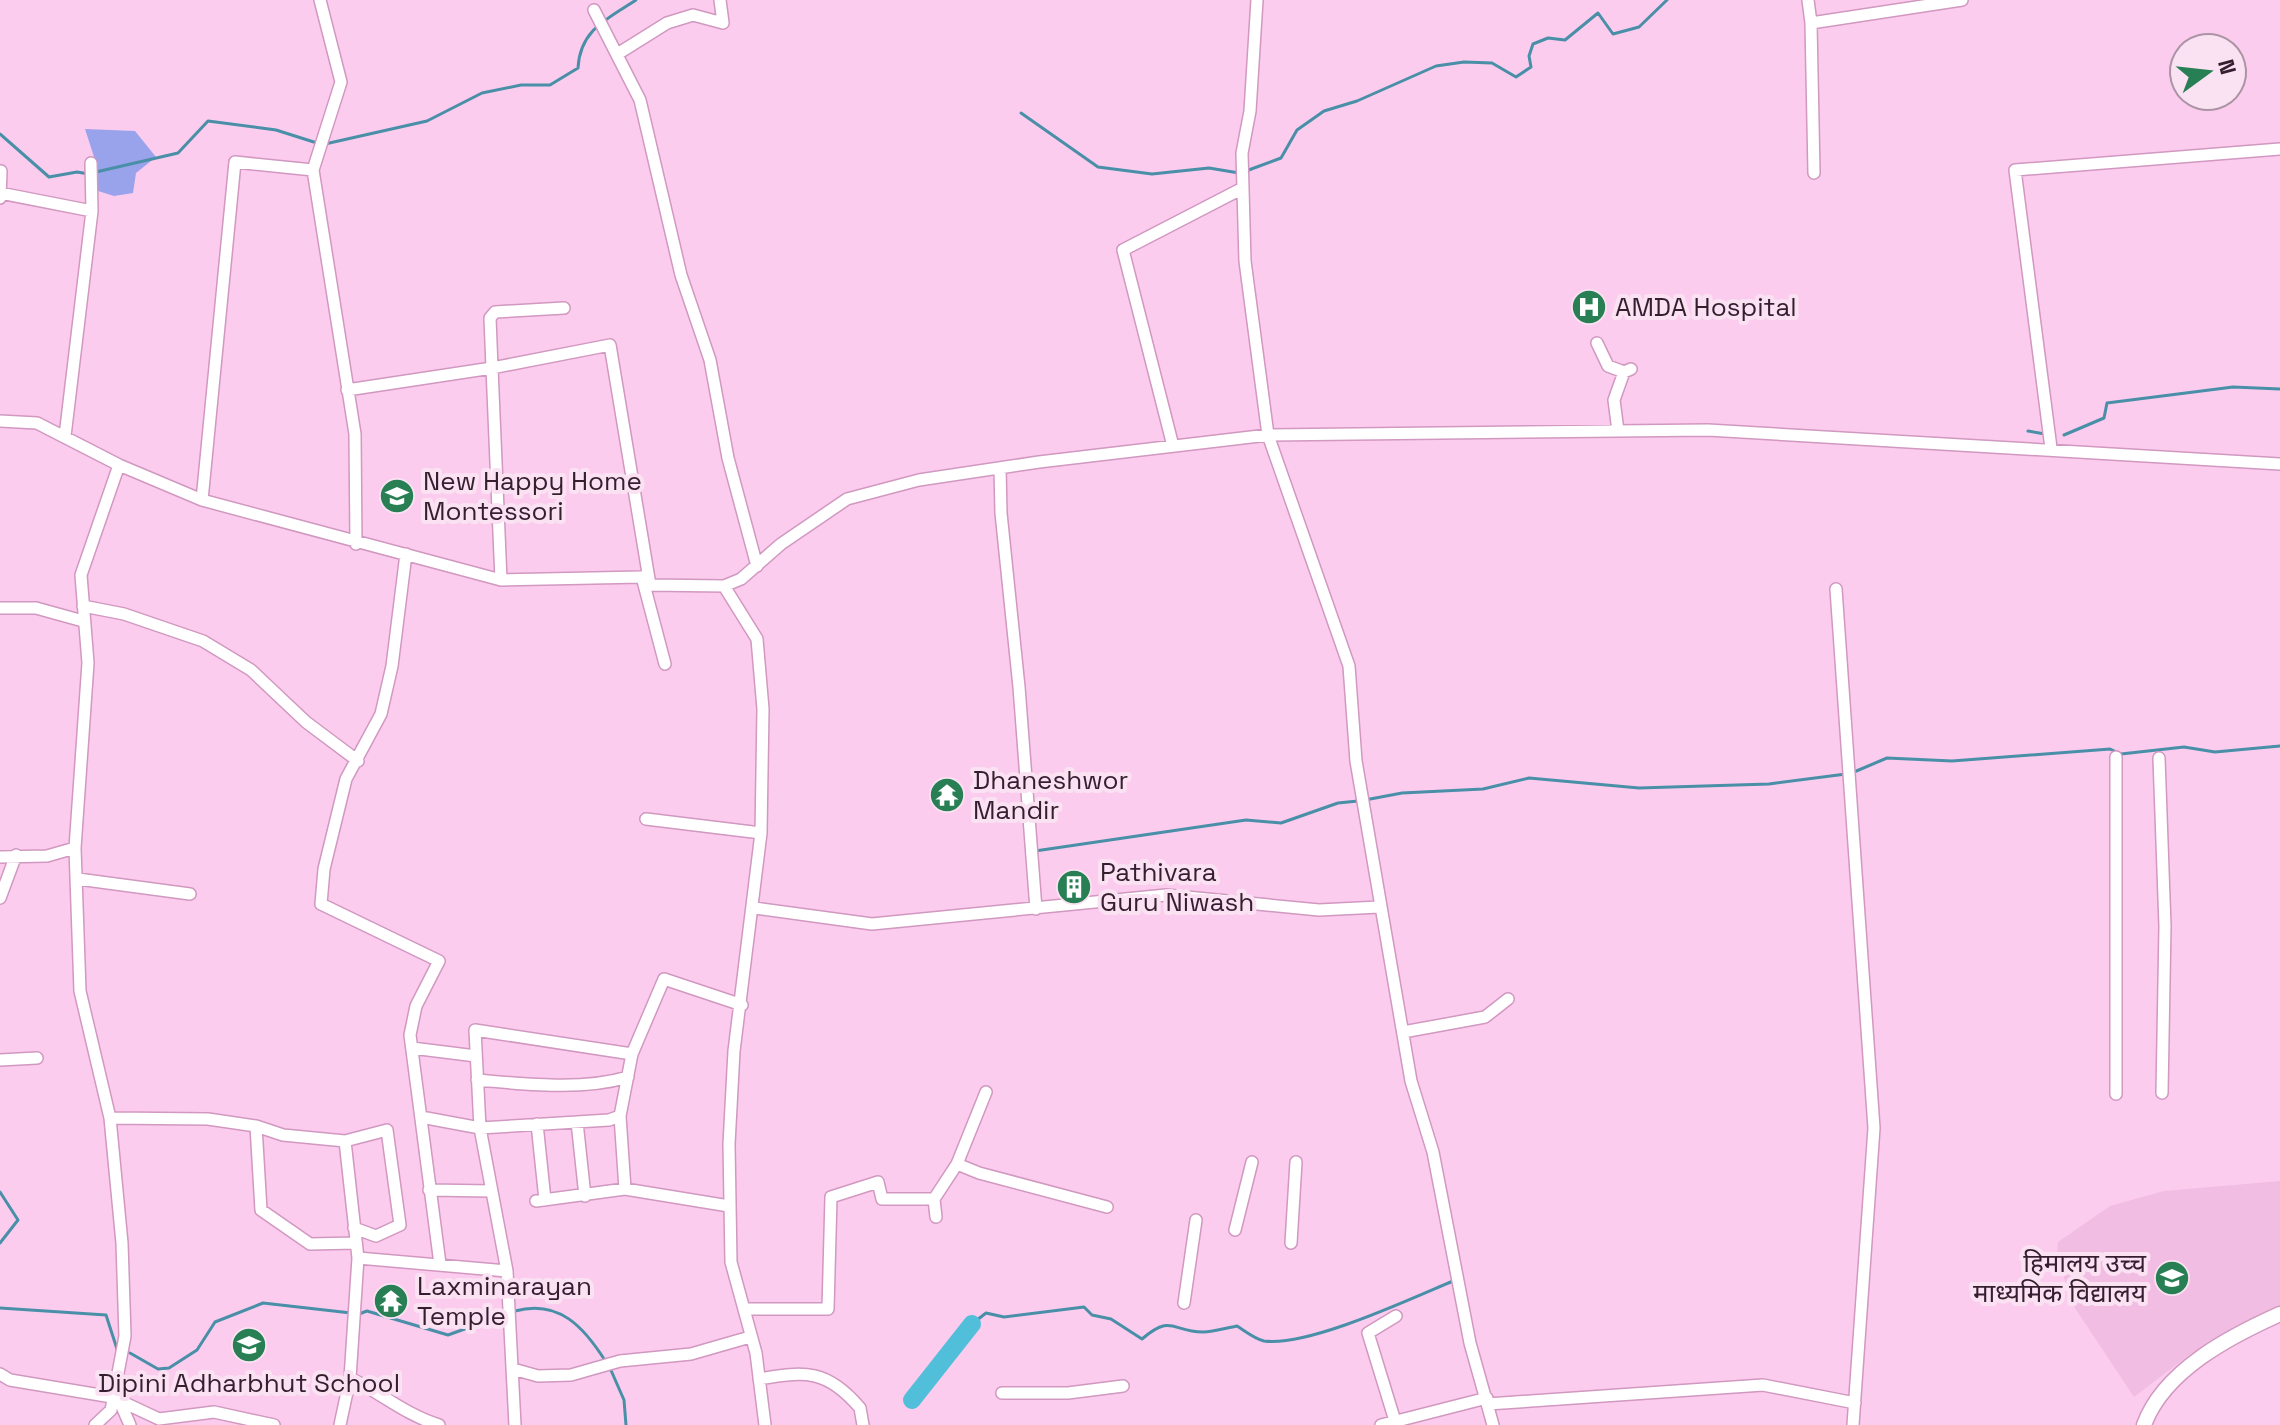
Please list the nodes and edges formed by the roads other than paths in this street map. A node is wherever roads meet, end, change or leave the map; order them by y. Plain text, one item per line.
1 (320, 0) edge
2 (720, 0) edge
3 (1257, 0) edge
4 (1808, 0) edge
5 (1962, 0) edge
6 (594, 10) dead end
7 (1811, 23) junction
8 (619, 53) junction
9 (2280, 149) edge
10 (91, 163) dead end
11 (313, 170) junction
12 (1, 171) edge
13 (1814, 173) dead end
14 (1243, 188) junction
15 (0, 196) edge
16 (92, 211) junction
17 (564, 308) dead end
18 (1597, 343) dead end
19 (492, 368) junction
20 (347, 390) junction
21 (0, 413) edge
22 (0, 421) edge
23 (1618, 431) junction
24 (1268, 435) junction
25 (65, 436) junction
26 (1173, 446) junction
27 (2051, 448) junction
28 (2280, 464) edge
29 (119, 465) junction
30 (1000, 468) junction
31 (2280, 471) edge
32 (202, 500) junction
33 (356, 544) junction
34 (406, 554) junction
35 (757, 566) junction
36 (501, 580) junction
37 (646, 581) junction
38 (724, 586) junction
39 (1836, 589) dead end
40 (83, 606) junction
41 (0, 608) edge
42 (83, 621) junction
43 (665, 664) dead end
44 (2116, 757) dead end
45 (2159, 758) dead end
46 (358, 761) junction
47 (646, 819) dead end
48 (761, 833) junction
49 (75, 848) junction
50 (16, 855) junction
51 (0, 857) edge
52 (78, 879) junction
53 (190, 894) dead end
54 (0, 898) edge
55 (1379, 907) junction
56 (755, 908) junction
57 (1036, 909) junction
58 (1508, 999) dead end
59 (742, 1005) junction
60 (1403, 1032) junction
61 (412, 1048) junction
62 (632, 1054) junction
63 (476, 1056) junction
64 (37, 1058) dead end
65 (0, 1060) edge
66 (628, 1077) junction
67 (477, 1080) junction
68 (986, 1092) dead end
69 (2162, 1093) dead end
70 (2116, 1094) dead end
71 (620, 1116) junction
72 (421, 1117) junction
73 (110, 1118) junction
74 (577, 1122) junction
75 (537, 1124) junction
76 (256, 1126) junction
77 (480, 1128) junction
78 (345, 1141) junction
79 (1252, 1162) dead end
80 (1296, 1162) dead end
81 (957, 1164) junction
82 (625, 1189) junction
83 (429, 1190) junction
84 (491, 1191) junction
85 (585, 1196) junction
86 (934, 1199) junction
87 (729, 1206) junction
88 (1107, 1207) dead end
89 (936, 1217) dead end
90 (1196, 1220) dead end
91 (354, 1228) junction
92 (1235, 1230) dead end
93 (356, 1243) junction
94 (1291, 1243) dead end
95 (358, 1258) junction
96 (440, 1264) junction
97 (507, 1271) junction
98 (1184, 1303) dead end
99 (744, 1309) junction
100 (2280, 1314) edge
101 (1396, 1316) dead end
102 (750, 1337) junction
103 (513, 1369) junction
104 (0, 1374) edge
105 (350, 1378) junction
106 (759, 1379) junction
107 (1123, 1386) dead end
108 (1002, 1393) dead end
109 (116, 1400) junction
110 (1488, 1401) junction
111 (1855, 1403) junction
112 (1395, 1421) junction
113 (95, 1425) edge
114 (130, 1425) edge
115 (274, 1425) edge
116 (340, 1425) edge
117 (439, 1425) edge
118 (515, 1425) edge
119 (765, 1425) edge
120 (863, 1425) edge
121 (1381, 1425) edge
122 (1493, 1425) edge
123 (1853, 1425) edge
124 (2144, 1425) edge

1 - 11 street
2 - 8 street
3 - 14 street
4 - 7 street
5 - 7 street
6 - 8 street
7 - 13 street
8 - 35 street
9 - 27 street
10 - 16 street
11 - 20 street
11 - 32 street
12 - 15 street
14 - 24 street
14 - 26 street
15 - 16 street
16 - 25 street
17 - 19 street
18 - 23 street
19 - 20 street
19 - 36 street
19 - 37 street
20 - 33 street
21 - 22 street
22 - 25 street
23 - 24 street
23 - 27 street
24 - 26 street
24 - 55 street
25 - 29 street
26 - 30 street
27 - 28 street
28 - 31 street
29 - 32 street
29 - 40 street
30 - 35 street
30 - 57 street
32 - 33 street
33 - 34 street
34 - 36 street
34 - 46 street
35 - 38 street
36 - 37 street
37 - 38 street
37 - 43 street
38 - 48 street
39 - 111 street
40 - 42 street
40 - 46 street
41 - 42 street
42 - 49 street
44 - 70 street
45 - 69 street
46 - 61 street
47 - 48 street
48 - 56 street
49 - 50 street
49 - 52 street
50 - 51 street
50 - 54 street
52 - 53 street
52 - 73 street
55 - 57 street
55 - 60 street
56 - 57 street
56 - 59 street
58 - 60 street
59 - 62 street
59 - 87 street
60 - 110 street
61 - 63 street
61 - 72 street
62 - 63 street
62 - 66 street
63 - 67 street
64 - 65 street
66 - 67 street
66 - 71 street
67 - 77 street
68 - 81 street
71 - 74 street
71 - 82 street
72 - 77 street
72 - 83 street
73 - 76 street
73 - 109 street
74 - 75 street
74 - 85 street
75 - 77 street
75 - 85 street
76 - 78 street
76 - 93 street
77 - 84 street
78 - 91 street
78 - 91 street
79 - 92 street
80 - 94 street
81 - 86 street
81 - 88 street
82 - 85 street
82 - 87 street
83 - 84 street
83 - 96 street
84 - 97 street
86 - 89 street
86 - 99 street
87 - 99 street
90 - 98 street
91 - 93 street
93 - 95 street
95 - 96 street
95 - 105 street
96 - 97 street
97 - 103 street
99 - 102 street
100 - 124 street
101 - 112 street
102 - 103 street
102 - 106 street
103 - 118 street
104 - 109 street
105 - 116 street
105 - 117 street
106 - 119 street
106 - 120 street
107 - 108 street
109 - 113 street
109 - 114 street
109 - 115 street
110 - 111 street
110 - 112 street
110 - 122 street
111 - 123 street
112 - 121 street

